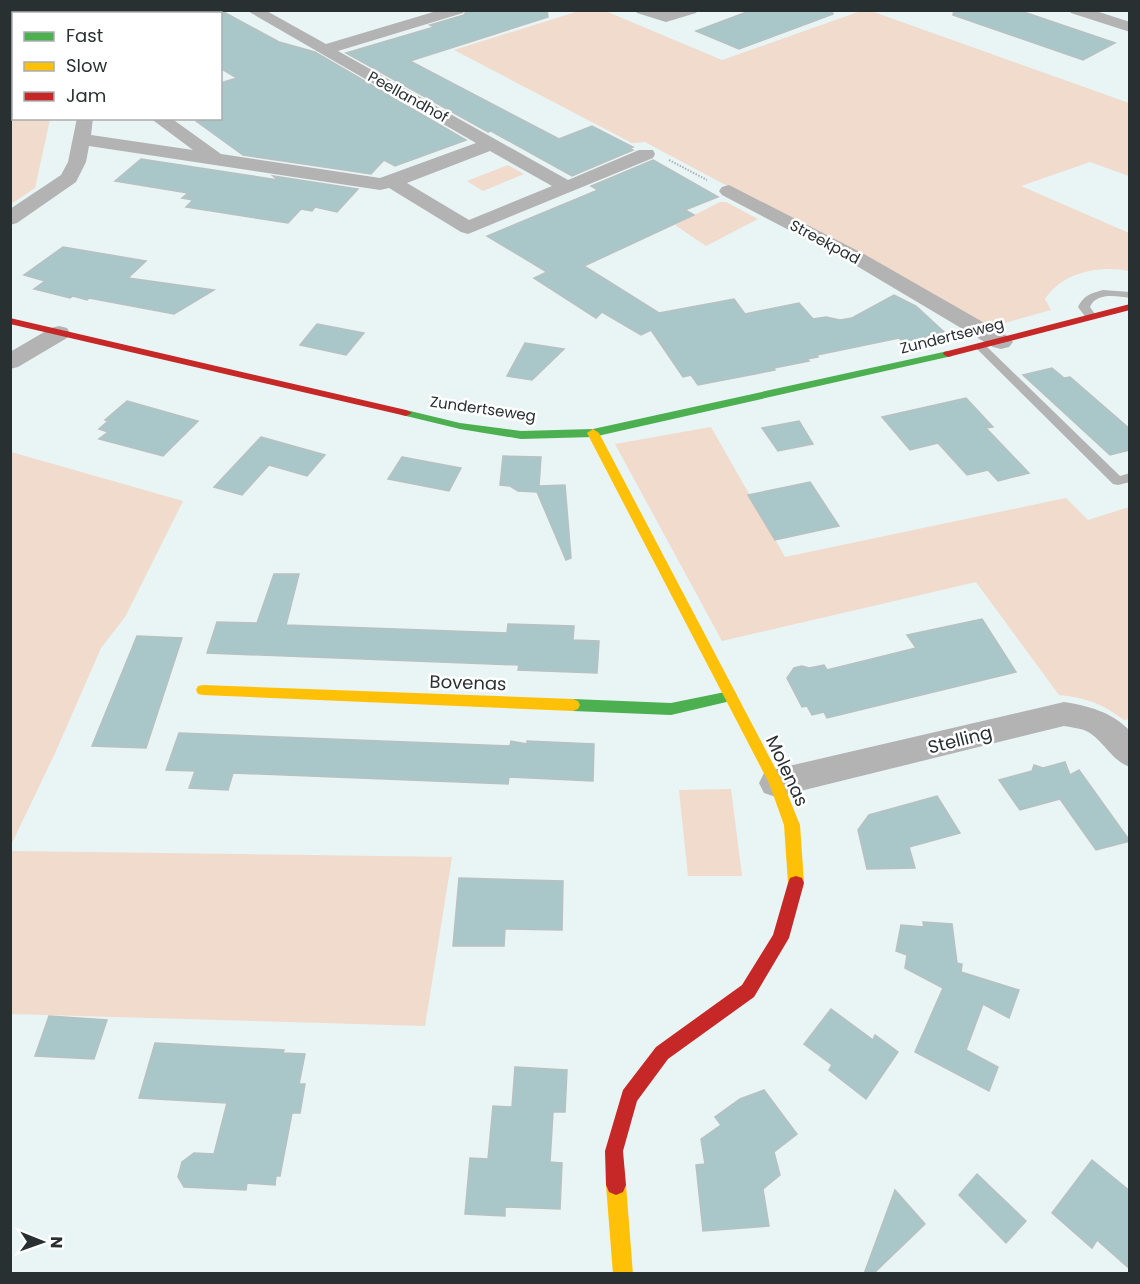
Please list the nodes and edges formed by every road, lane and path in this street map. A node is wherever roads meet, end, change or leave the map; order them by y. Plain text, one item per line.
1 (253, 10) edge
2 (458, 10) edge
3 (642, 10) edge
4 (691, 10) edge
5 (1076, 10) edge
6 (1130, 27) edge
7 (324, 50) junction
8 (85, 120) edge
9 (162, 120) edge
10 (81, 139) junction
11 (491, 144) junction
12 (646, 154) joint
13 (218, 160) junction
14 (392, 182) junction
15 (567, 187) junction
16 (729, 191) joint
17 (10, 219) edge
18 (1130, 295) edge
19 (1130, 307) edge
20 (1091, 316) junction
21 (10, 321) edge
22 (59, 333) junction
23 (991, 344) junction
24 (10, 362) edge
25 (593, 433) junction
26 (1130, 477) edge
27 (203, 690) dead end
28 (730, 696) junction
29 (1130, 754) edge
30 (776, 783) junction
31 (623, 1274) edge

1 - 7 street, Peellandhof
2 - 7 street
3 - 4 street
5 - 6 street
7 - 11 street, Peellandhof
8 - 10 street
9 - 13 street
10 - 13 street
10 - 17 street
11 - 14 street
11 - 15 street, Peellandhof
12 - 15 street
12 - 16 path
13 - 14 street
14 - 15 street
16 - 23 street, Streekpad
18 - 20 lane
19 - 20 street, Zundertseweg
20 - 23 street, Zundertseweg
21 - 22 street, Zundertseweg
22 - 24 street
22 - 25 street, Zundertseweg
23 - 25 street, Zundertseweg
23 - 26 lane
25 - 28 street, Molenas
27 - 28 street, Bovenas
28 - 30 street, Molenas
29 - 30 street, Stelling
30 - 31 street, Molenas

